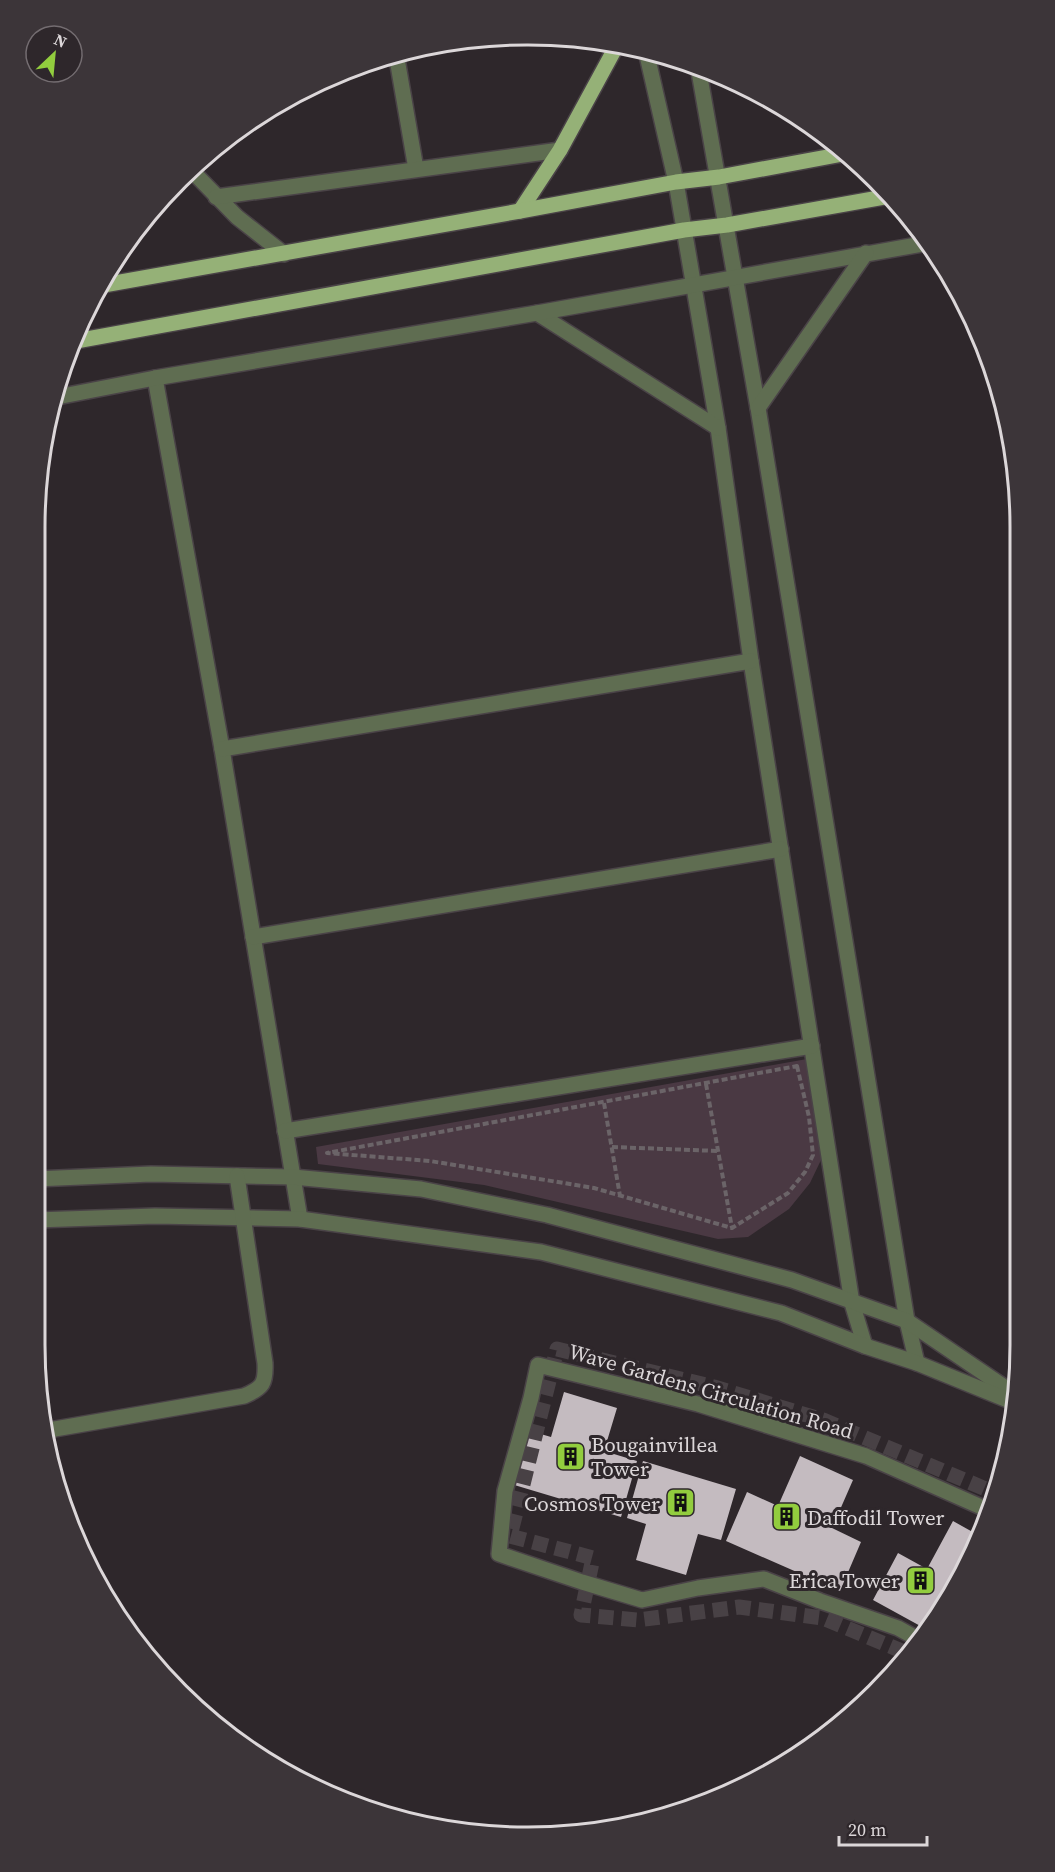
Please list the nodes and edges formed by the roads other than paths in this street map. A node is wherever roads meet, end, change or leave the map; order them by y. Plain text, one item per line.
1 (613, 53) edge
2 (648, 60) edge
3 (398, 63) edge
4 (700, 78) edge
5 (560, 150) junction
6 (834, 156) edge
7 (416, 170) junction
8 (197, 176) edge
9 (719, 177) junction
10 (676, 182) junction
11 (216, 197) junction
12 (880, 198) edge
13 (520, 212) junction
14 (727, 225) junction
15 (684, 230) junction
16 (918, 245) edge
17 (866, 253) junction
18 (284, 254) junction
19 (736, 277) junction
20 (111, 284) edge
21 (693, 285) junction
22 (537, 313) junction
23 (84, 340) edge
24 (155, 378) junction
25 (63, 396) edge
26 (758, 408) junction
27 (718, 428) junction
28 (751, 662) junction
29 (222, 749) junction
30 (781, 849) junction
31 (253, 938) junction
32 (812, 1046) junction
33 (285, 1131) junction
34 (237, 1176) junction
35 (293, 1177) junction
36 (45, 1179) edge
37 (243, 1218) junction
38 (300, 1219) junction
39 (45, 1220) edge
40 (852, 1303) junction
41 (907, 1321) junction
42 (865, 1346) junction
43 (917, 1363) junction
44 (1008, 1389) edge
45 (1007, 1400) edge
46 (52, 1429) edge
47 (981, 1507) edge
48 (912, 1636) edge

1 - 5 main road
2 - 10 street
3 - 7 street
4 - 9 street
5 - 7 street
5 - 13 main road
6 - 9 main road
7 - 11 street
8 - 11 street
9 - 10 main road
9 - 14 street
10 - 13 main road
10 - 15 street
11 - 18 street
12 - 14 main road
13 - 18 main road
14 - 15 main road
14 - 19 street
15 - 21 street
15 - 23 main road
16 - 17 street
17 - 19 street
17 - 26 street
18 - 20 main road
19 - 21 street
19 - 26 street
21 - 22 street
21 - 27 street
22 - 24 street
22 - 27 street
24 - 25 street
24 - 29 street
26 - 41 street
27 - 28 street
28 - 29 street
28 - 30 street
29 - 31 street
30 - 31 street
30 - 32 street
31 - 33 street
32 - 33 street
32 - 40 street
33 - 35 street
34 - 35 street
34 - 36 street
34 - 37 street
35 - 38 street
35 - 40 street
37 - 38 street
37 - 39 street
37 - 46 street
38 - 42 street
40 - 41 street
40 - 42 street
41 - 43 street
41 - 44 street
42 - 43 street
43 - 45 street
47 - 48 street, Wave Gardens Circulation Road

